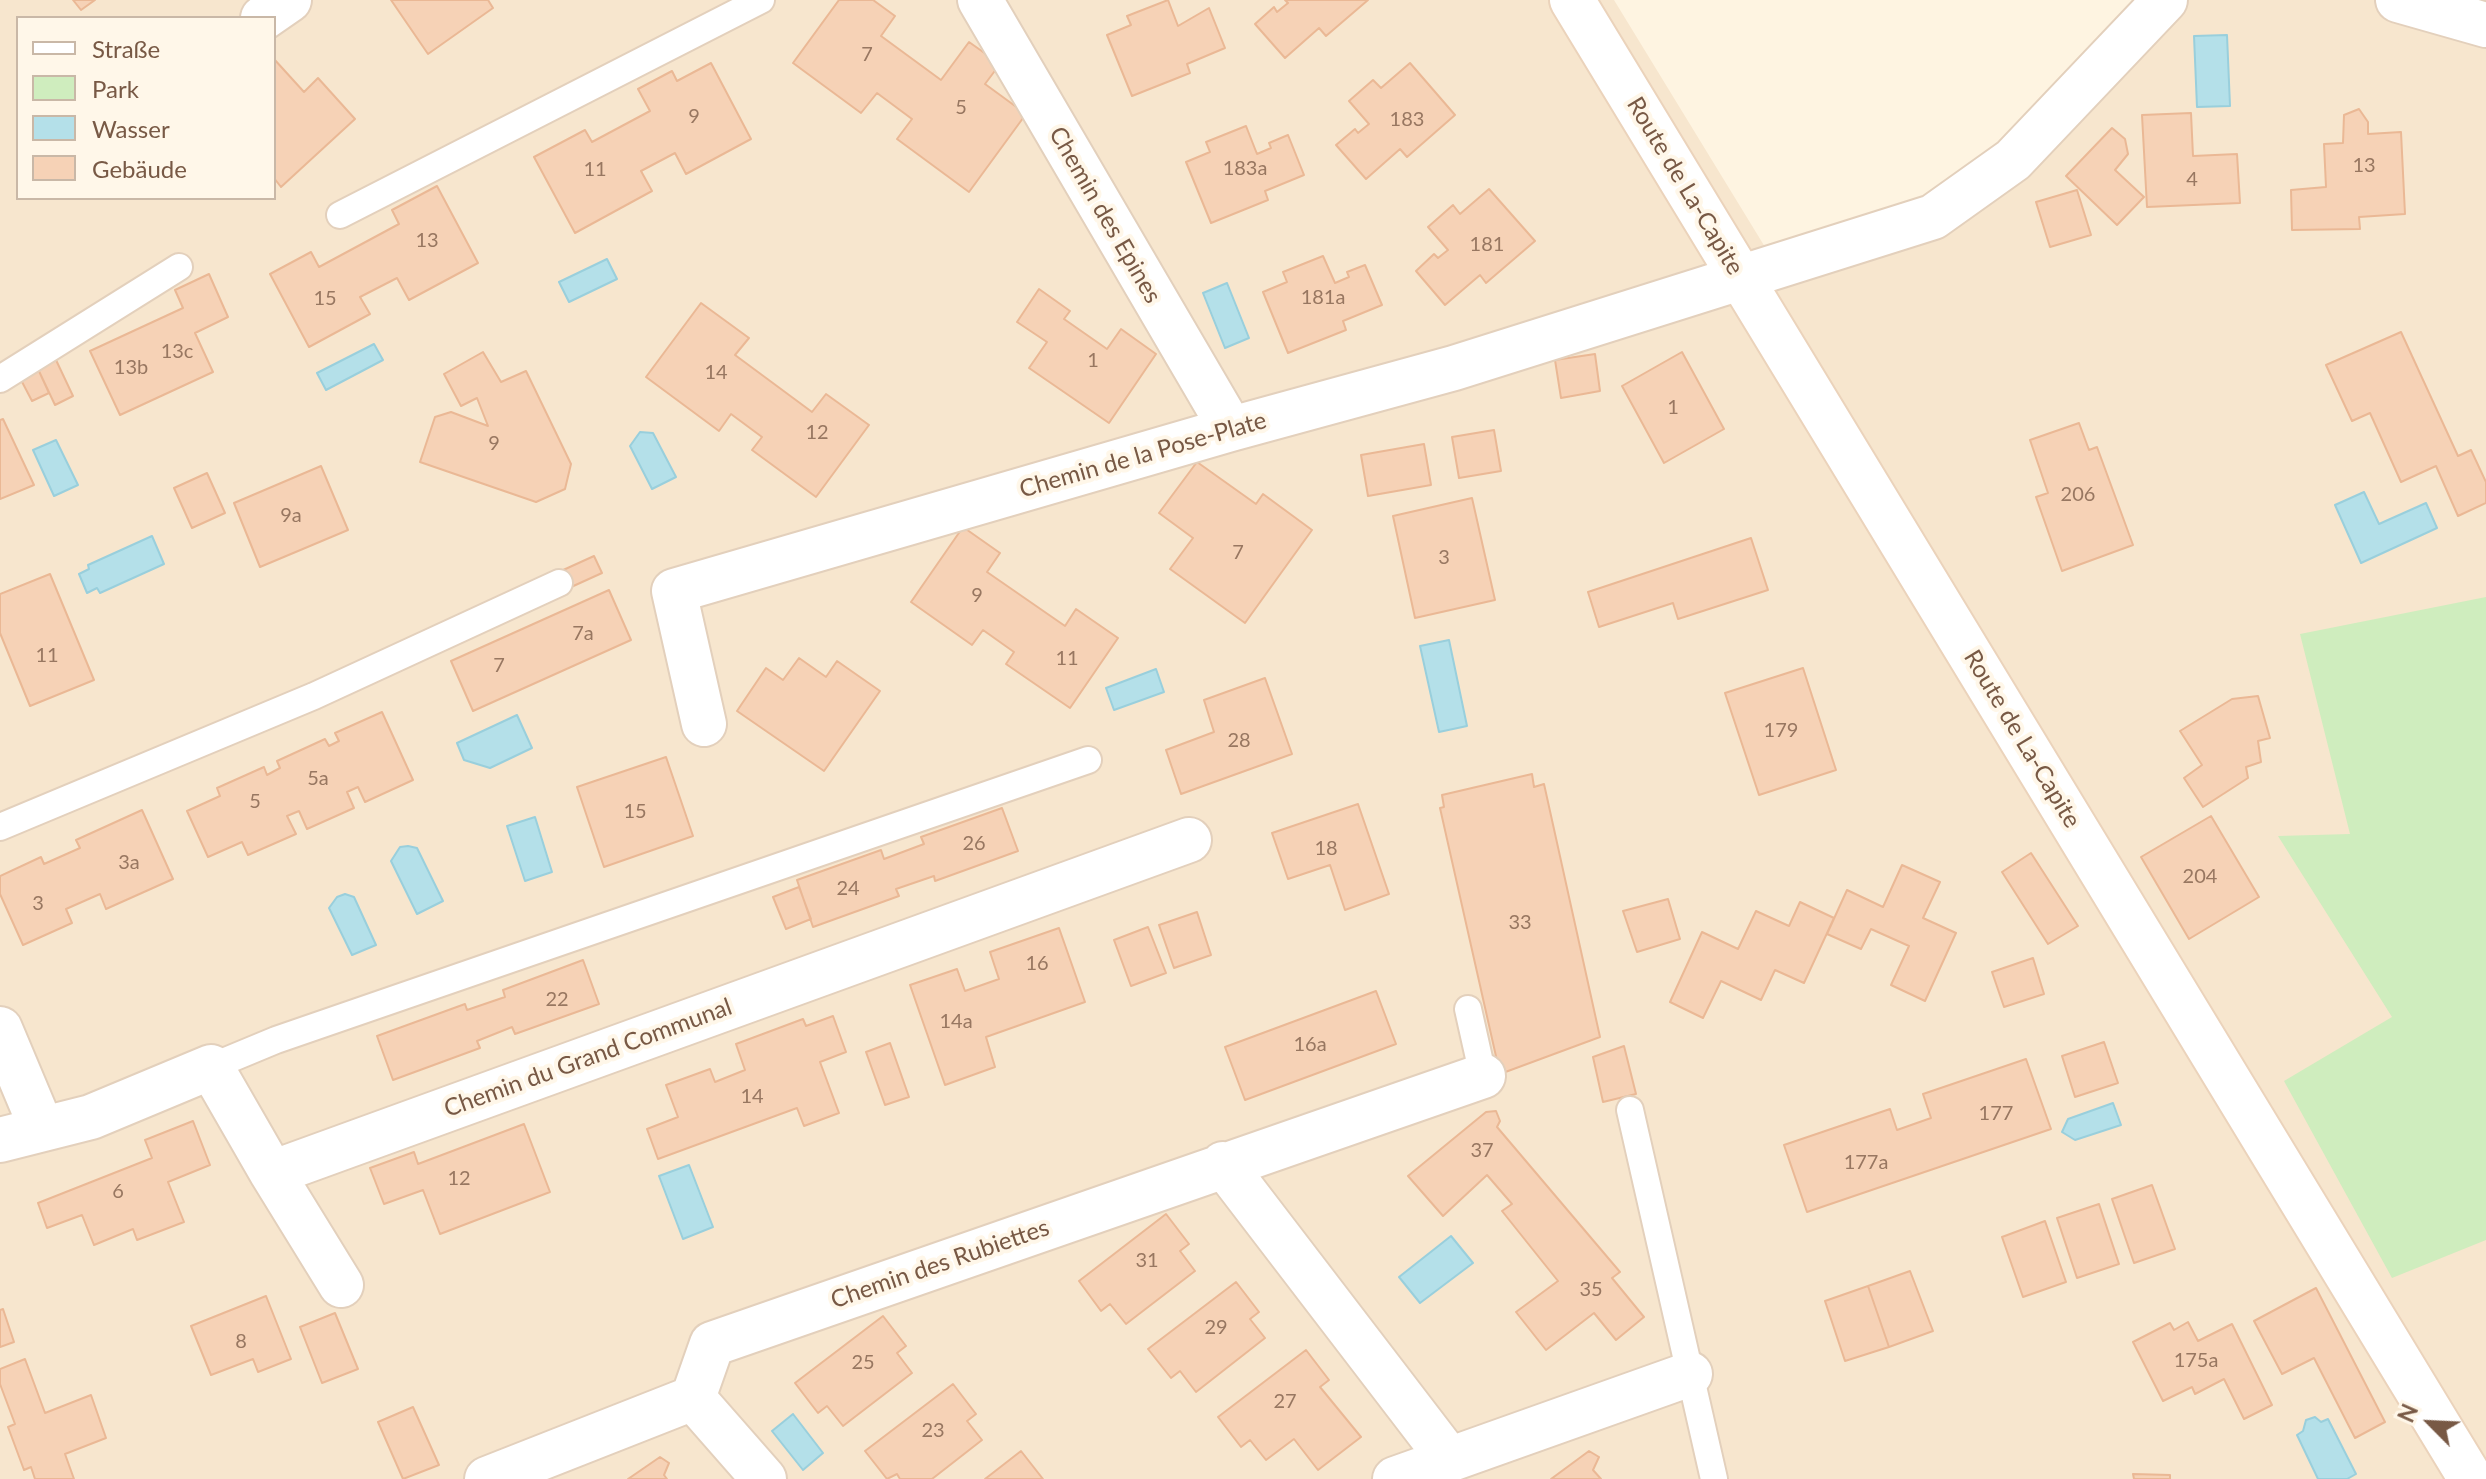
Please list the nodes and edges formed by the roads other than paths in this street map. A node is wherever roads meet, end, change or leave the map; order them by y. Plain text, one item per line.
1 (289, 0) edge
2 (761, 0) edge
3 (980, 0) edge
4 (1572, 0) edge
5 (2165, 0) edge
6 (2398, 0) edge
7 (266, 16) edge
8 (2486, 25) edge
9 (340, 215) dead end
10 (179, 267) dead end
11 (1742, 280) junction
12 (0, 379) edge
13 (1231, 429) junction
14 (559, 583) dead end
15 (704, 724) dead end
16 (1088, 760) dead end
17 (0, 827) edge
18 (1189, 840) dead end
19 (1468, 1009) dead end
20 (0, 1029) edge
21 (211, 1067) junction
22 (1483, 1076) joint
23 (1630, 1110) dead end
24 (42, 1129) junction
25 (0, 1140) edge
26 (1223, 1164) junction
27 (272, 1173) junction
28 (341, 1285) dead end
29 (1690, 1374) junction
30 (693, 1398) junction
31 (1449, 1459) junction
32 (487, 1479) edge
33 (764, 1479) edge
34 (1395, 1479) edge
35 (1714, 1479) edge
36 (2471, 1479) edge

1 - 7 street
2 - 9 lane
3 - 13 street, Chemin des Epines
4 - 11 street, Route de La-Capite
5 - 11 street, Chemin de la Pose-Plate
6 - 8 street
10 - 12 lane
11 - 13 street, Chemin de la Pose-Plate
11 - 36 street, Route de La-Capite
13 - 15 street, Chemin de la Pose-Plate
14 - 17 lane
16 - 21 lane
18 - 27 street, Chemin du Grand Communal
19 - 22 lane
20 - 24 street
21 - 24 street
21 - 27 street
22 - 26 street, Chemin des Rubiettes
23 - 29 lane
24 - 25 street
26 - 30 street, Chemin des Rubiettes
26 - 31 street
27 - 28 street
29 - 31 street
29 - 35 lane
30 - 32 street
30 - 33 street
31 - 34 street

